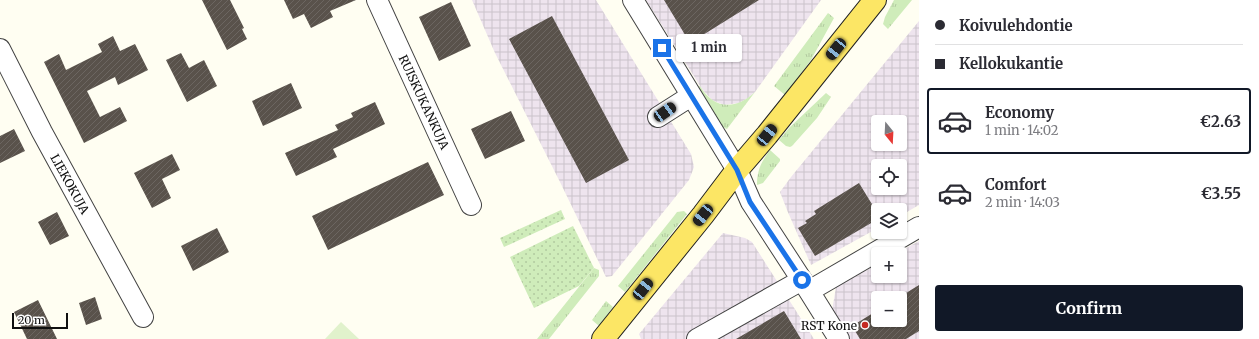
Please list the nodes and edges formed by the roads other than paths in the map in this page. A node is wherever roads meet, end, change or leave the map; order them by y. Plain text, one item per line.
1 (377, 0) edge
2 (633, 0) edge
3 (875, 0) edge
4 (0, 49) edge
5 (691, 96) junction
6 (658, 117) dead end
7 (737, 170) junction
8 (472, 205) dead end
9 (919, 227) edge
10 (806, 286) junction
11 (143, 317) dead end
12 (603, 339) edge
13 (697, 339) edge
14 (839, 339) edge

1 - 8 street, RUISKUKANKUJA
2 - 5 street
3 - 7 main road
4 - 11 street, LIEKOKUJA
5 - 6 street
5 - 7 street
7 - 10 street
7 - 12 main road
9 - 10 street
10 - 13 street
10 - 14 street

